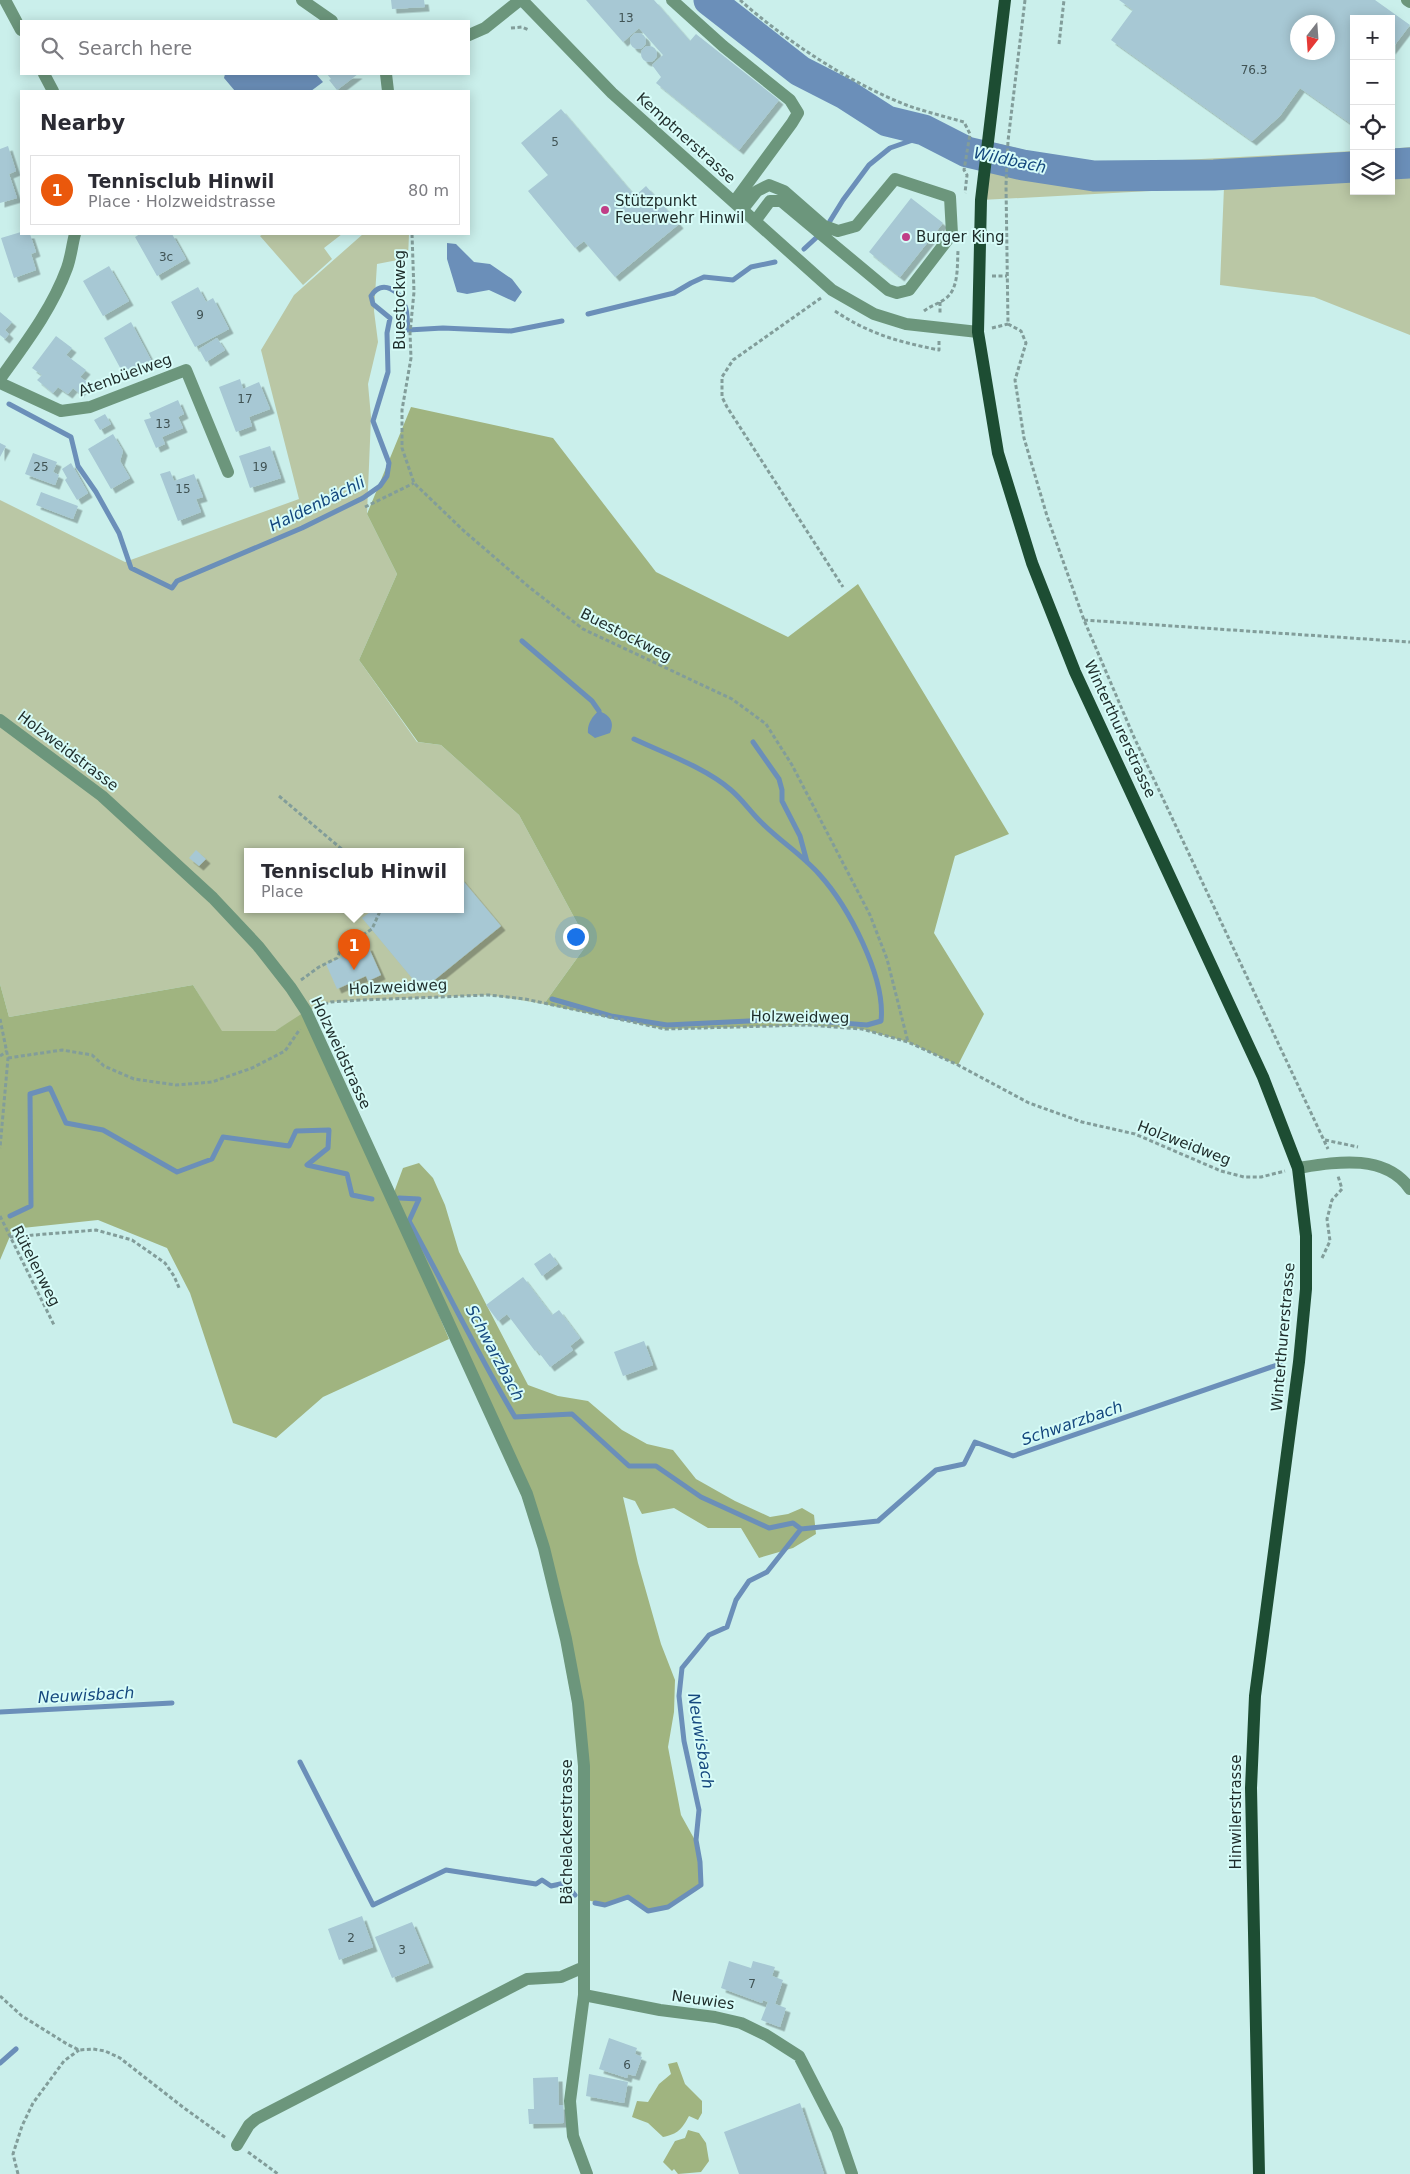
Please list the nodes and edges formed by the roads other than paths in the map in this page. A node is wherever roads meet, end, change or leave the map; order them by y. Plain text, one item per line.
1 (5, 0) edge
2 (302, 0) edge
3 (521, 0) edge
4 (672, 0) edge
5 (1005, 0) edge
6 (1407, 0) edge
7 (1410, 2) edge
8 (331, 20) edge
9 (20, 28) edge
10 (470, 35) edge
11 (44, 75) edge
12 (386, 75) edge
13 (52, 90) edge
14 (388, 90) edge
15 (738, 206) junction
16 (755, 221) junction
17 (74, 235) edge
18 (978, 332) junction
19 (0, 379) edge
20 (0, 383) edge
21 (228, 472) dead end
22 (0, 720) edge
23 (1298, 1168) junction
24 (1410, 1189) edge
25 (1288, 1451) joint
26 (527, 1494) joint
27 (584, 1967) junction
28 (584, 1996) junction
29 (237, 2145) road end
30 (587, 2174) edge
31 (852, 2174) edge
32 (1259, 2174) edge

1 - 9 street
2 - 8 street
3 - 10 street
3 - 15 street, Kemptnerstrasse
4 - 15 street
5 - 18 main road, Winterthurerstrasse
6 - 7 street
11 - 13 street
12 - 14 street
15 - 16 street, Kemptnerstrasse
15 - 16 street
16 - 18 street, Kemptnerstrasse
17 - 19 street
18 - 23 main road, Winterthurerstrasse
20 - 21 street, Atenbüelweg
22 - 26 street, Holzweidstrasse
23 - 24 street
23 - 25 main road, Winterthurerstrasse
25 - 32 main road, Hinwilerstrasse
26 - 27 street, Bächelackerstrasse
27 - 28 street, Bächelackerstrasse
27 - 29 street
28 - 30 street, Bächelackerstrasse
28 - 31 street, Neuwies

